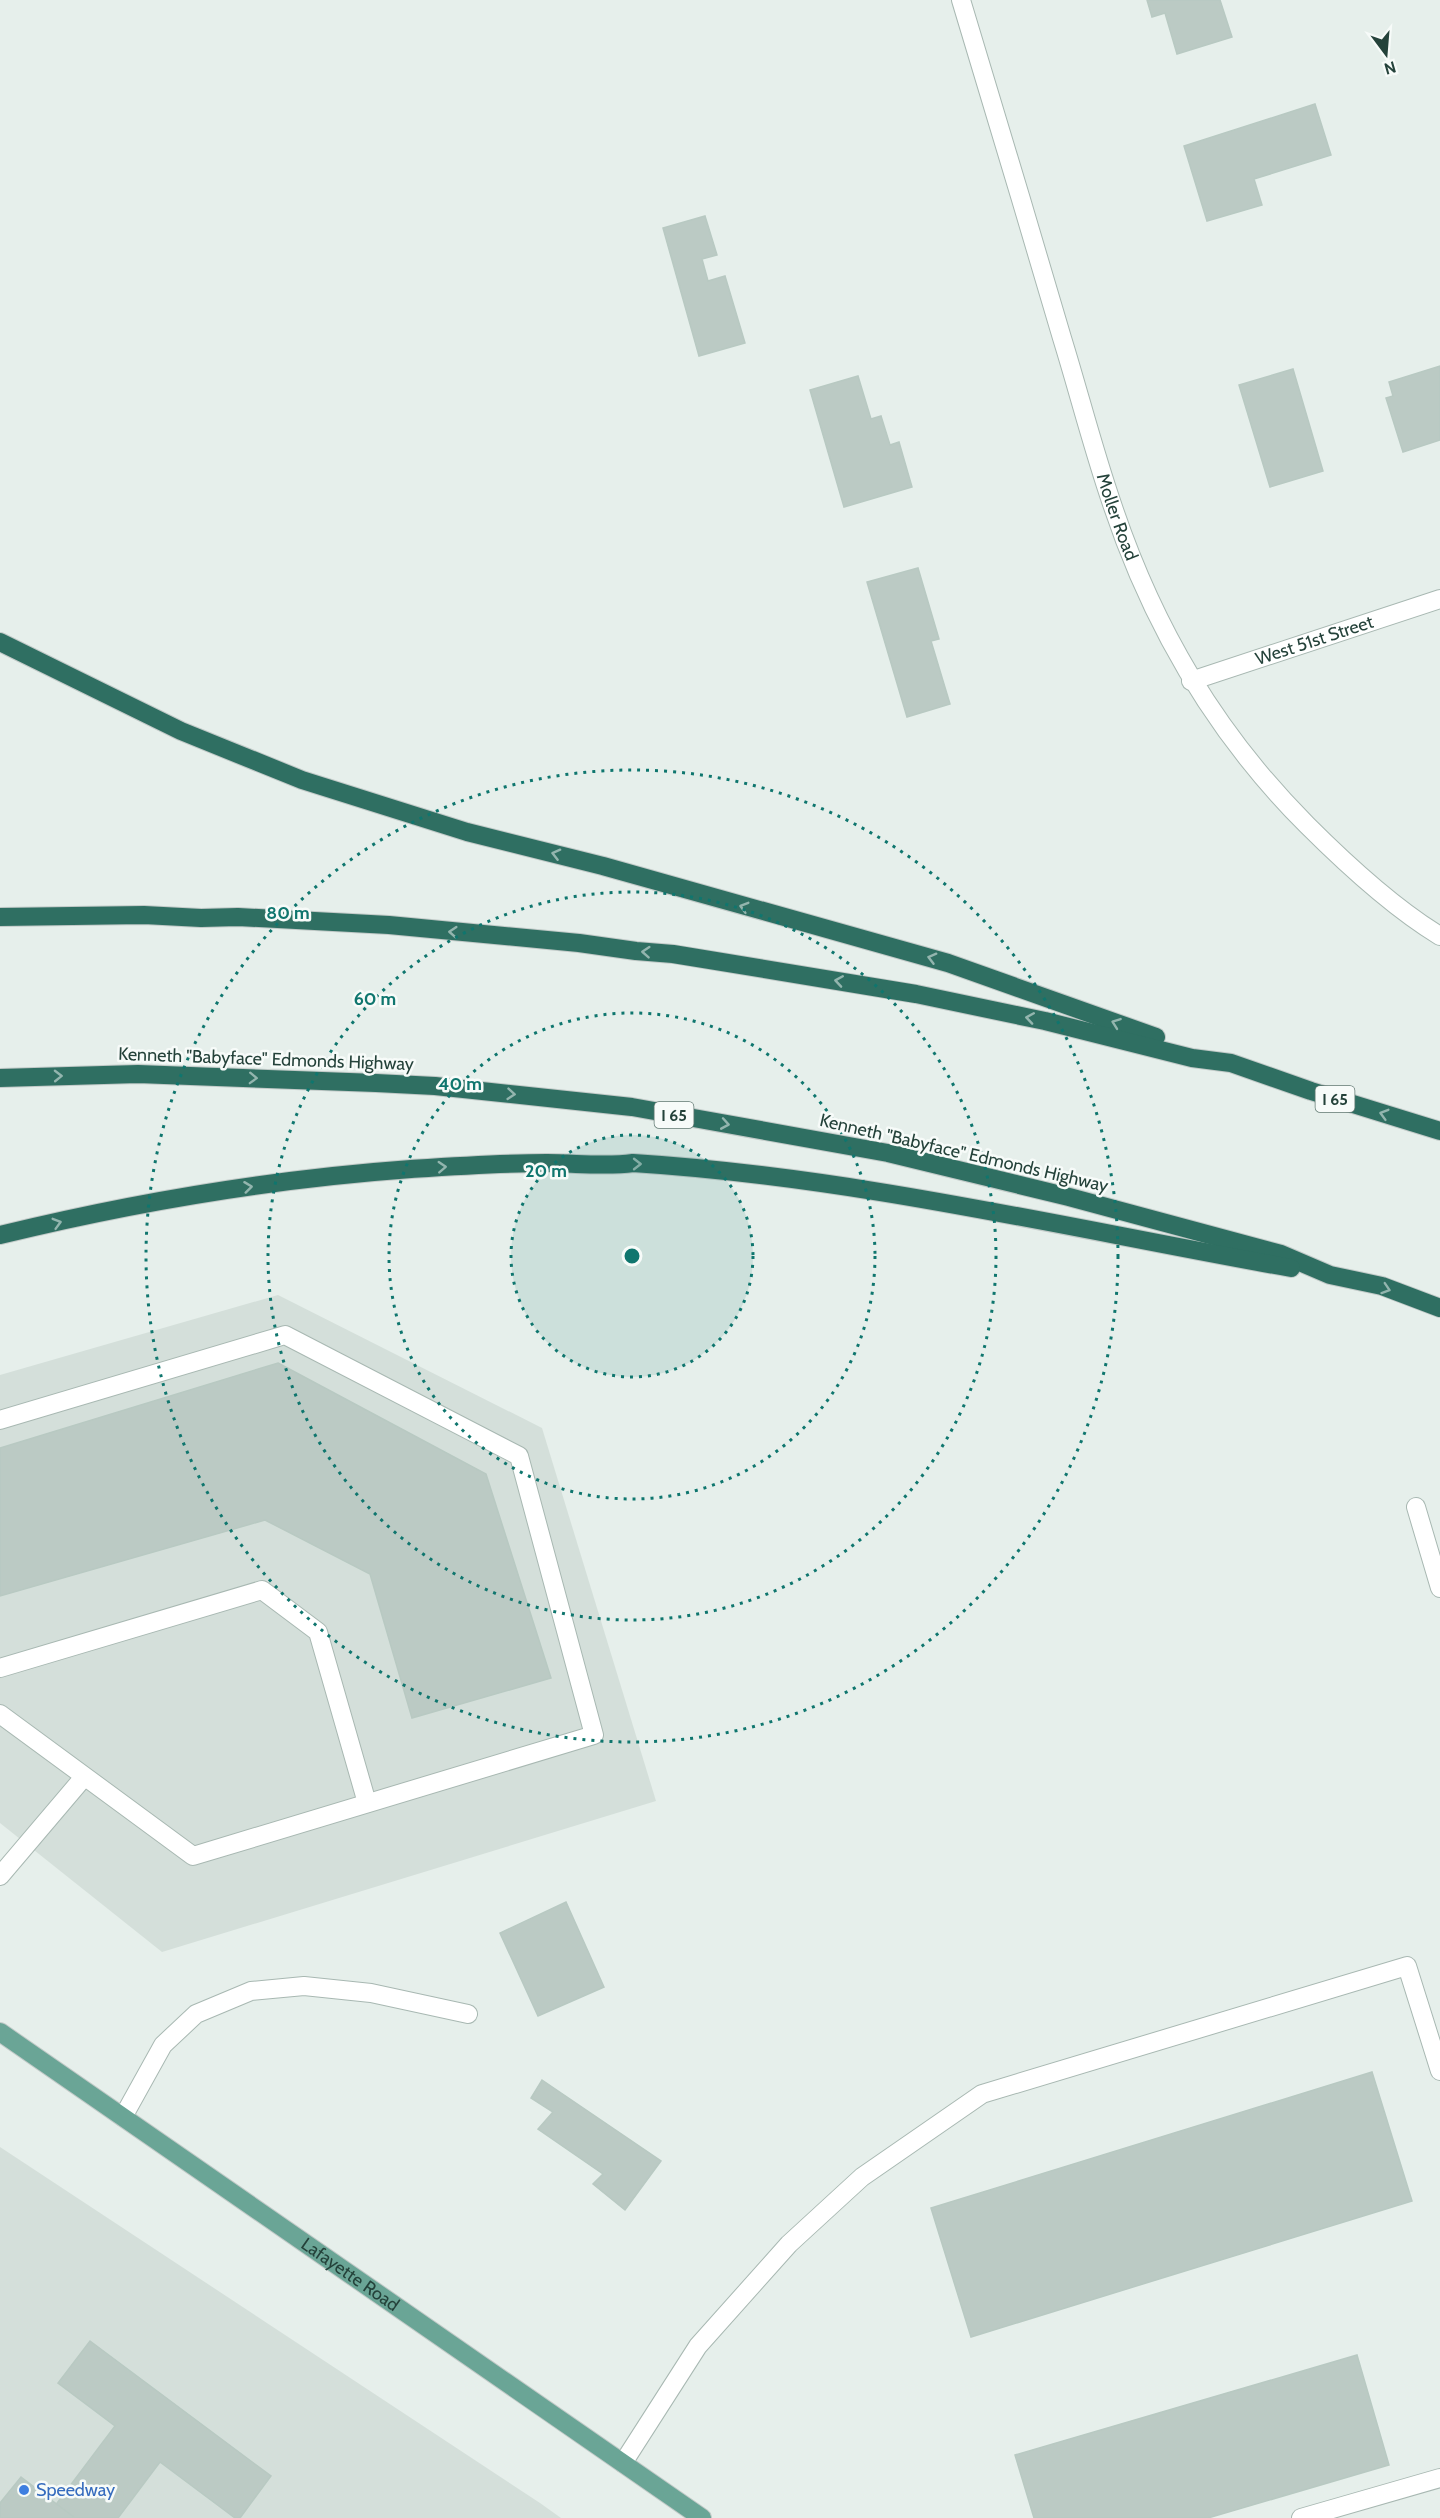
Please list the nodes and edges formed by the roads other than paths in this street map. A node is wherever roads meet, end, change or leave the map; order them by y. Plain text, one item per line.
1 (961, 0) edge
2 (1440, 599) edge
3 (0, 642) edge
4 (1191, 681) junction
5 (0, 917) edge
6 (1440, 936) edge
7 (1231, 1063) junction
8 (0, 1078) edge
9 (1440, 1131) edge
10 (0, 1235) edge
11 (1330, 1275) junction
12 (1440, 1308) edge
13 (0, 1420) edge
14 (1416, 1507) dead end
15 (1440, 1588) edge
16 (0, 1668) edge
17 (0, 1714) edge
18 (84, 1777) junction
19 (367, 1803) junction
20 (0, 1876) edge
21 (468, 2014) dead end
22 (0, 2032) edge
23 (1440, 2071) edge
24 (123, 2117) junction
25 (622, 2463) junction
26 (1440, 2478) edge
27 (702, 2518) edge
28 (1301, 2518) edge

1 - 4 street, Moller Road
2 - 4 street, West 51st Street
7 -> 3 highway
4 - 6 street, Moller Road
7 -> 5 highway, I 65
9 -> 7 highway, I 65
8 -> 11 highway, Kenneth "Babyface" Edmonds Highway / I 65
10 -> 11 highway
11 -> 12 highway, Kenneth "Babyface" Edmonds Highway / I 65
13 - 19 street
14 - 15 street
16 - 19 street
17 - 18 street
18 - 19 street
18 - 20 street
21 - 24 street
22 - 24 main road, Lafayette Road
23 - 25 street
24 - 25 main road, Lafayette Road
25 - 27 main road, Lafayette Road
26 - 28 street

